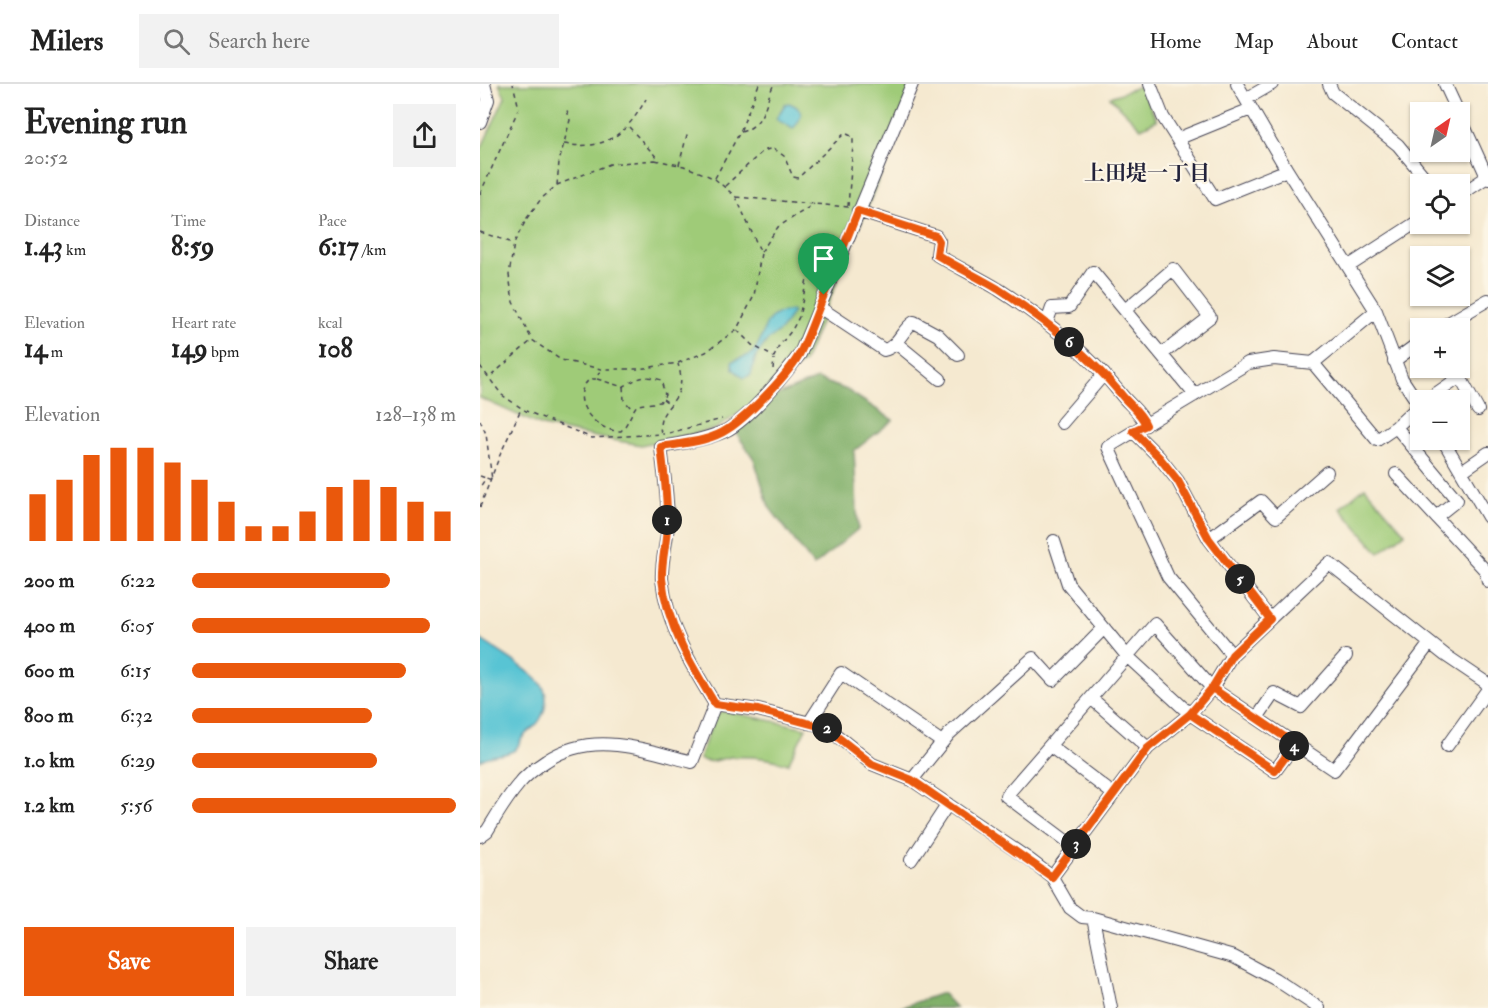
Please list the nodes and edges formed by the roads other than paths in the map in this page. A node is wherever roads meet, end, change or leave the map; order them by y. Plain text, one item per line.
1 (484, 84) edge
2 (912, 84) edge
3 (1150, 84) edge
4 (1237, 84) edge
5 (1272, 84) edge
6 (1329, 84) edge
7 (1444, 84) edge
8 (1453, 102) edge
9 (1249, 104) junction
10 (480, 122) edge
11 (1177, 139) junction
12 (1470, 139) edge
13 (1287, 170) junction
14 (1422, 174) edge
15 (1488, 178) edge
16 (1470, 189) edge
17 (852, 210) junction
18 (1410, 226) edge
19 (1349, 266) junction
20 (1488, 300) edge
21 (819, 307) junction
22 (1125, 310) junction
23 (1376, 311) junction
24 (1457, 318) edge
25 (1047, 322) junction
26 (896, 343) junction
27 (1410, 349) edge
28 (1162, 354) junction
29 (958, 355) dead end
30 (1394, 361) junction
31 (1313, 363) junction
32 (1104, 374) junction
33 (1451, 378) edge
34 (1460, 378) edge
35 (940, 379) dead end
36 (1438, 390) edge
37 (1410, 391) edge
38 (1195, 395) junction
39 (1478, 410) dead end
40 (1410, 415) edge
41 (1062, 423) dead end
42 (1146, 425) junction
43 (1396, 428) junction
44 (1133, 431) junction
45 (1449, 450) edge
46 (1488, 453) edge
47 (1462, 471) junction
48 (1327, 472) dead end
49 (1396, 474) dead end
50 (1472, 490) junction
51 (1457, 500) junction
52 (1437, 516) junction
53 (1488, 517) edge
54 (1209, 539) junction
55 (1054, 541) dead end
56 (1488, 581) edge
57 (1270, 619) junction
58 (1104, 628) junction
59 (1430, 642) junction
60 (1232, 655) junction
61 (1127, 656) junction
62 (1346, 656) dead end
63 (1488, 684) edge
64 (1212, 688) junction
65 (1488, 689) edge
66 (1091, 698) junction
67 (715, 704) junction
68 (1190, 714) junction
69 (1257, 718) junction
70 (809, 723) junction
71 (942, 742) junction
72 (1295, 744) junction
73 (1050, 746) junction
74 (1448, 746) dead end
75 (1148, 748) junction
76 (912, 780) junction
77 (1112, 793) junction
78 (948, 804) junction
79 (480, 836) edge
80 (1074, 847) junction
81 (910, 861) dead end
82 (1052, 877) junction
83 (1093, 918) junction
84 (1111, 1008) edge
85 (1319, 1008) edge

1 - 10 street
2 - 17 street
3 - 11 street
4 - 9 street
5 - 9 street
6 - 14 street
7 - 8 street
9 - 11 street
9 - 13 street
11 - 13 street
12 - 15 street
13 - 19 street
15 - 16 street
17 - 21 street
17 - 25 street
18 - 19 street
19 - 23 street
20 - 24 street
21 - 26 street
21 - 67 street
22 - 25 street
22 - 28 street
22 - 28 street
23 - 30 street
23 - 31 street
25 - 32 street
26 - 29 street
26 - 35 street
27 - 30 street
28 - 38 street
30 - 37 street
31 - 38 street
31 - 43 street
32 - 41 street
32 - 42 street
33 - 36 street
34 - 39 street
38 - 42 street
40 - 43 street
42 - 44 street
43 - 51 street
44 - 54 street
44 - 60 street
45 - 47 street
46 - 47 street
47 - 50 street
48 - 54 street
49 - 52 street
50 - 51 street
50 - 53 street
51 - 52 street
52 - 56 street
54 - 57 street
55 - 58 street
57 - 59 street
57 - 60 street
58 - 61 street
58 - 71 street
59 - 63 street
59 - 72 street
60 - 64 street
61 - 64 street
61 - 66 street
61 - 68 street
62 - 69 street
64 - 68 street
64 - 69 street
65 - 74 street
66 - 73 street
66 - 75 street
67 - 70 street
67 - 79 street
68 - 72 street
68 - 75 street
69 - 72 street
70 - 71 street
70 - 76 street
71 - 76 street
73 - 77 street
73 - 80 street
75 - 77 street
76 - 78 street
77 - 80 street
78 - 81 street
78 - 82 street
80 - 82 street
82 - 83 street
83 - 84 street
83 - 85 street

